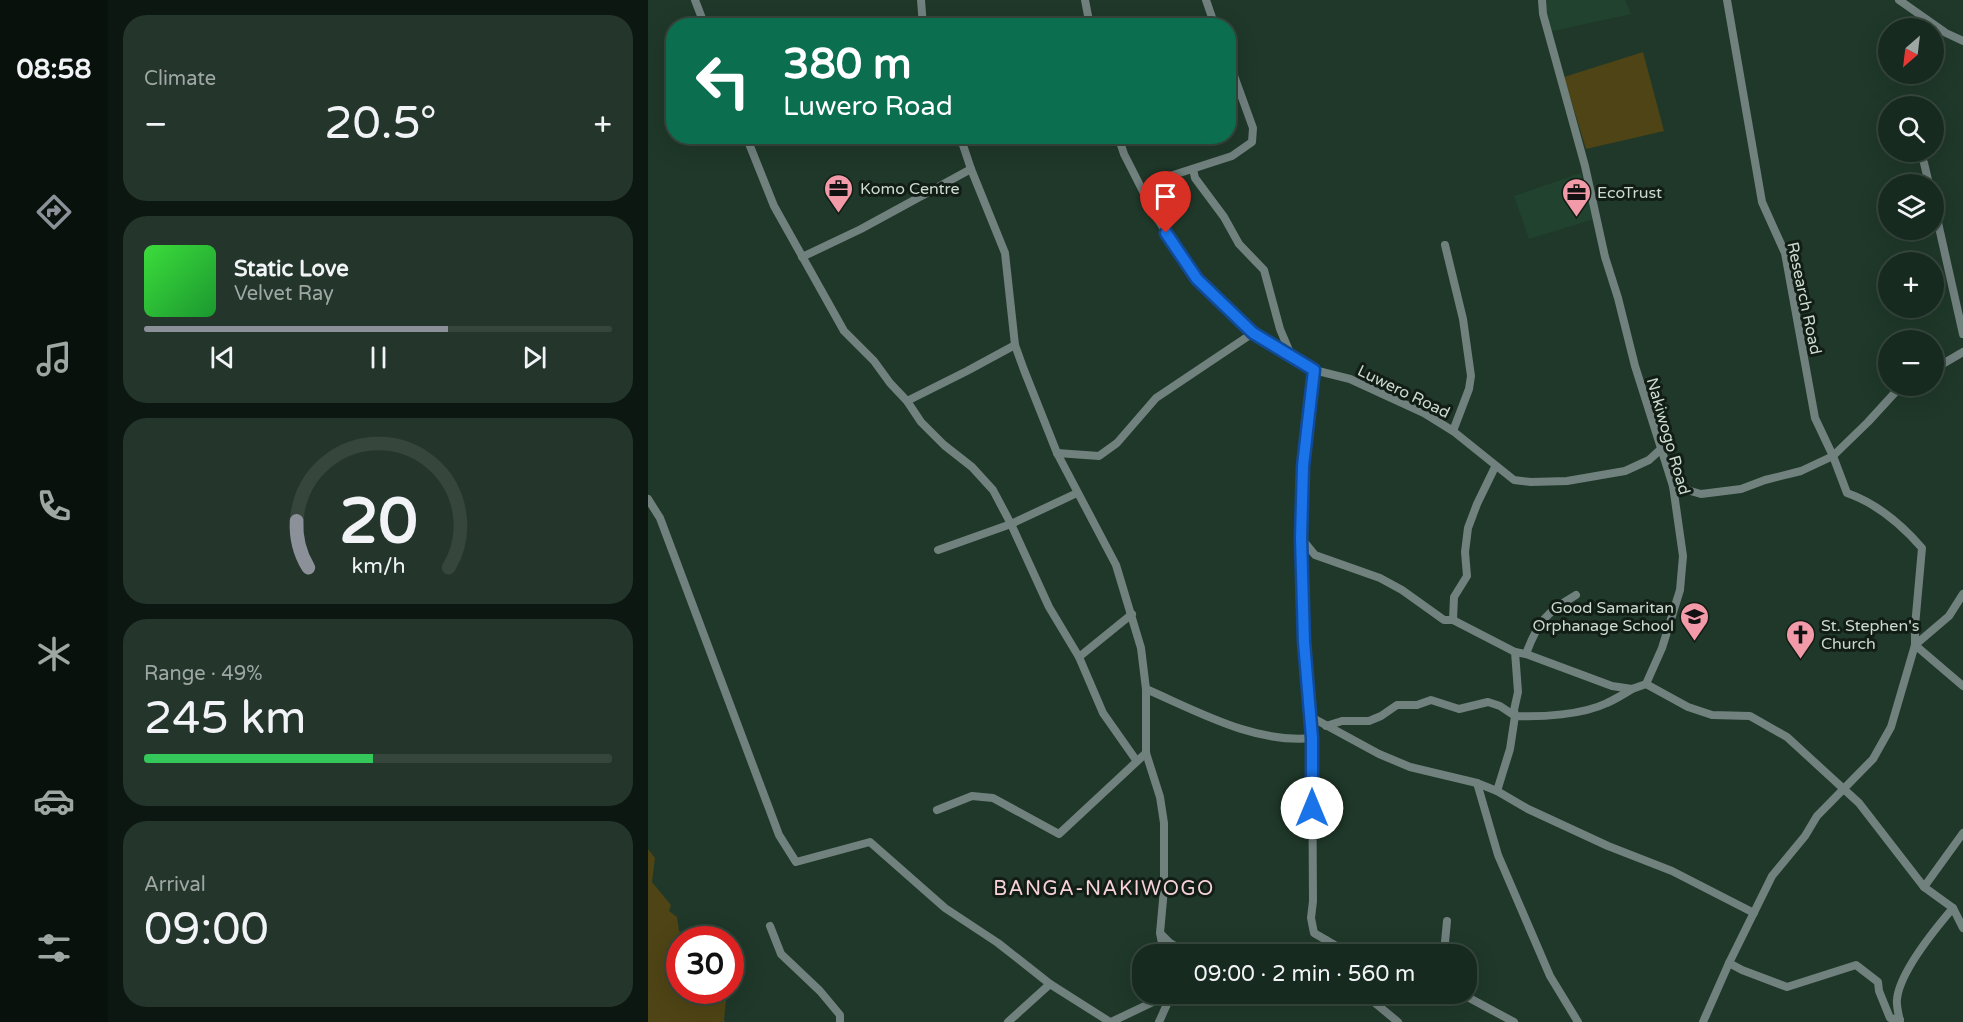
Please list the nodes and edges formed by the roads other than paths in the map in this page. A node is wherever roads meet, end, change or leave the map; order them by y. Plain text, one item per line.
1 (695, 0) edge
2 (921, 0) edge
3 (1085, 0) edge
4 (1206, 0) edge
5 (1542, 0) edge
6 (1727, 0) edge
7 (1899, 0) edge
8 (702, 18) edge
9 (922, 18) edge
10 (1088, 18) edge
11 (1212, 18) edge
12 (1963, 41) edge
13 (1236, 81) edge
14 (749, 144) edge
15 (963, 144) edge
16 (1121, 144) edge
17 (1924, 163) dead end
18 (1193, 169) junction
19 (971, 170) junction
20 (1927, 174) edge
21 (1145, 193) junction
22 (1942, 240) edge
23 (1445, 244) dead end
24 (802, 257) junction
25 (1253, 333) junction
26 (1963, 334) edge
27 (1016, 345) junction
28 (1963, 352) edge
29 (1291, 355) junction
30 (1944, 363) edge
31 (1314, 370) junction
32 (1892, 396) edge
33 (907, 400) junction
34 (1453, 431) junction
35 (1661, 449) junction
36 (1057, 453) junction
37 (1833, 456) junction
38 (1495, 467) junction
39 (1673, 486) junction
40 (1077, 493) junction
41 (648, 499) edge
42 (1011, 524) junction
43 (1301, 538) junction
44 (938, 550) dead end
45 (1963, 594) edge
46 (1576, 595) dead end
47 (1132, 614) junction
48 (1453, 620) junction
49 (1916, 645) junction
50 (1515, 652) junction
51 (1526, 654) junction
52 (1079, 657) junction
53 (1646, 684) junction
54 (1963, 686) edge
55 (1146, 689) junction
56 (1632, 690) junction
57 (1515, 716) junction
58 (1311, 717) junction
59 (1326, 726) junction
60 (1312, 738) junction
61 (1146, 753) junction
62 (1136, 760) junction
63 (1477, 783) junction
64 (1842, 789) junction
65 (1497, 791) junction
66 (938, 810) dead end
67 (1963, 833) edge
68 (1924, 887) junction
69 (1953, 908) junction
70 (1754, 913) junction
71 (1447, 921) dead end
72 (770, 926) dead end
73 (1963, 928) edge
74 (1160, 933) junction
75 (1326, 940) junction
76 (1162, 944) edge
77 (1172, 944) edge
78 (1327, 944) edge
79 (1333, 944) edge
80 (1446, 944) edge
81 (1729, 963) junction
82 (1050, 984) junction
83 (1477, 1001) edge
84 (1149, 1004) edge
85 (1167, 1004) edge
86 (1376, 1004) edge
87 (1900, 1021) edge
88 (840, 1022) edge
89 (1008, 1022) edge
90 (1111, 1022) edge
91 (1159, 1022) edge
92 (1398, 1022) edge
93 (1514, 1022) edge
94 (1578, 1022) edge
95 (1703, 1022) edge

1 - 8 street
2 - 9 street
3 - 10 street
4 - 11 street
5 - 35 street, Nakiwogo Road
6 - 37 street, Research Road
7 - 12 street
13 - 18 street
14 - 24 street
15 - 19 street
16 - 21 street, Luwero Road
17 - 20 street
18 - 21 street
18 - 29 street
19 - 24 street
19 - 27 street
21 - 25 street, Luwero Road
22 - 26 street
23 - 34 street
24 - 33 street
25 - 29 street, Luwero Road
25 - 36 street
27 - 33 street
27 - 36 street
28 - 30 street
29 - 31 street, Luwero Road
31 - 34 street, Luwero Road
31 - 43 street
32 - 37 street
33 - 42 street
34 - 38 street, Luwero Road
35 - 38 street, Luwero Road
35 - 39 street, Nakiwogo Road
36 - 40 street
37 - 39 street
37 - 49 street, Research Road
38 - 48 street
39 - 53 street, Nakiwogo Road
40 - 42 street
40 - 47 street
41 - 82 street
42 - 44 street
42 - 52 street
43 - 48 street
43 - 58 street
45 - 49 street
46 - 51 street
47 - 52 street
47 - 55 street
48 - 50 street
49 - 54 street
49 - 64 street
50 - 51 street
50 - 57 street
51 - 56 street
52 - 62 street
53 - 56 street
53 - 64 street
55 - 60 street
55 - 61 street
56 - 57 street
57 - 59 street
57 - 65 street
58 - 59 street
58 - 60 street
59 - 63 street
60 - 75 street
61 - 62 street
61 - 74 street
62 - 66 street
63 - 65 street
63 - 94 street
64 - 68 street
64 - 70 street
65 - 70 street
67 - 68 street
68 - 69 street
69 - 73 street
69 - 87 street
70 - 81 street
71 - 80 street
72 - 88 street
74 - 76 street
74 - 77 street
75 - 78 street
75 - 79 street
81 - 87 street
81 - 95 street
82 - 89 street
82 - 90 street
83 - 93 street
84 - 90 street
85 - 91 street
86 - 92 street

